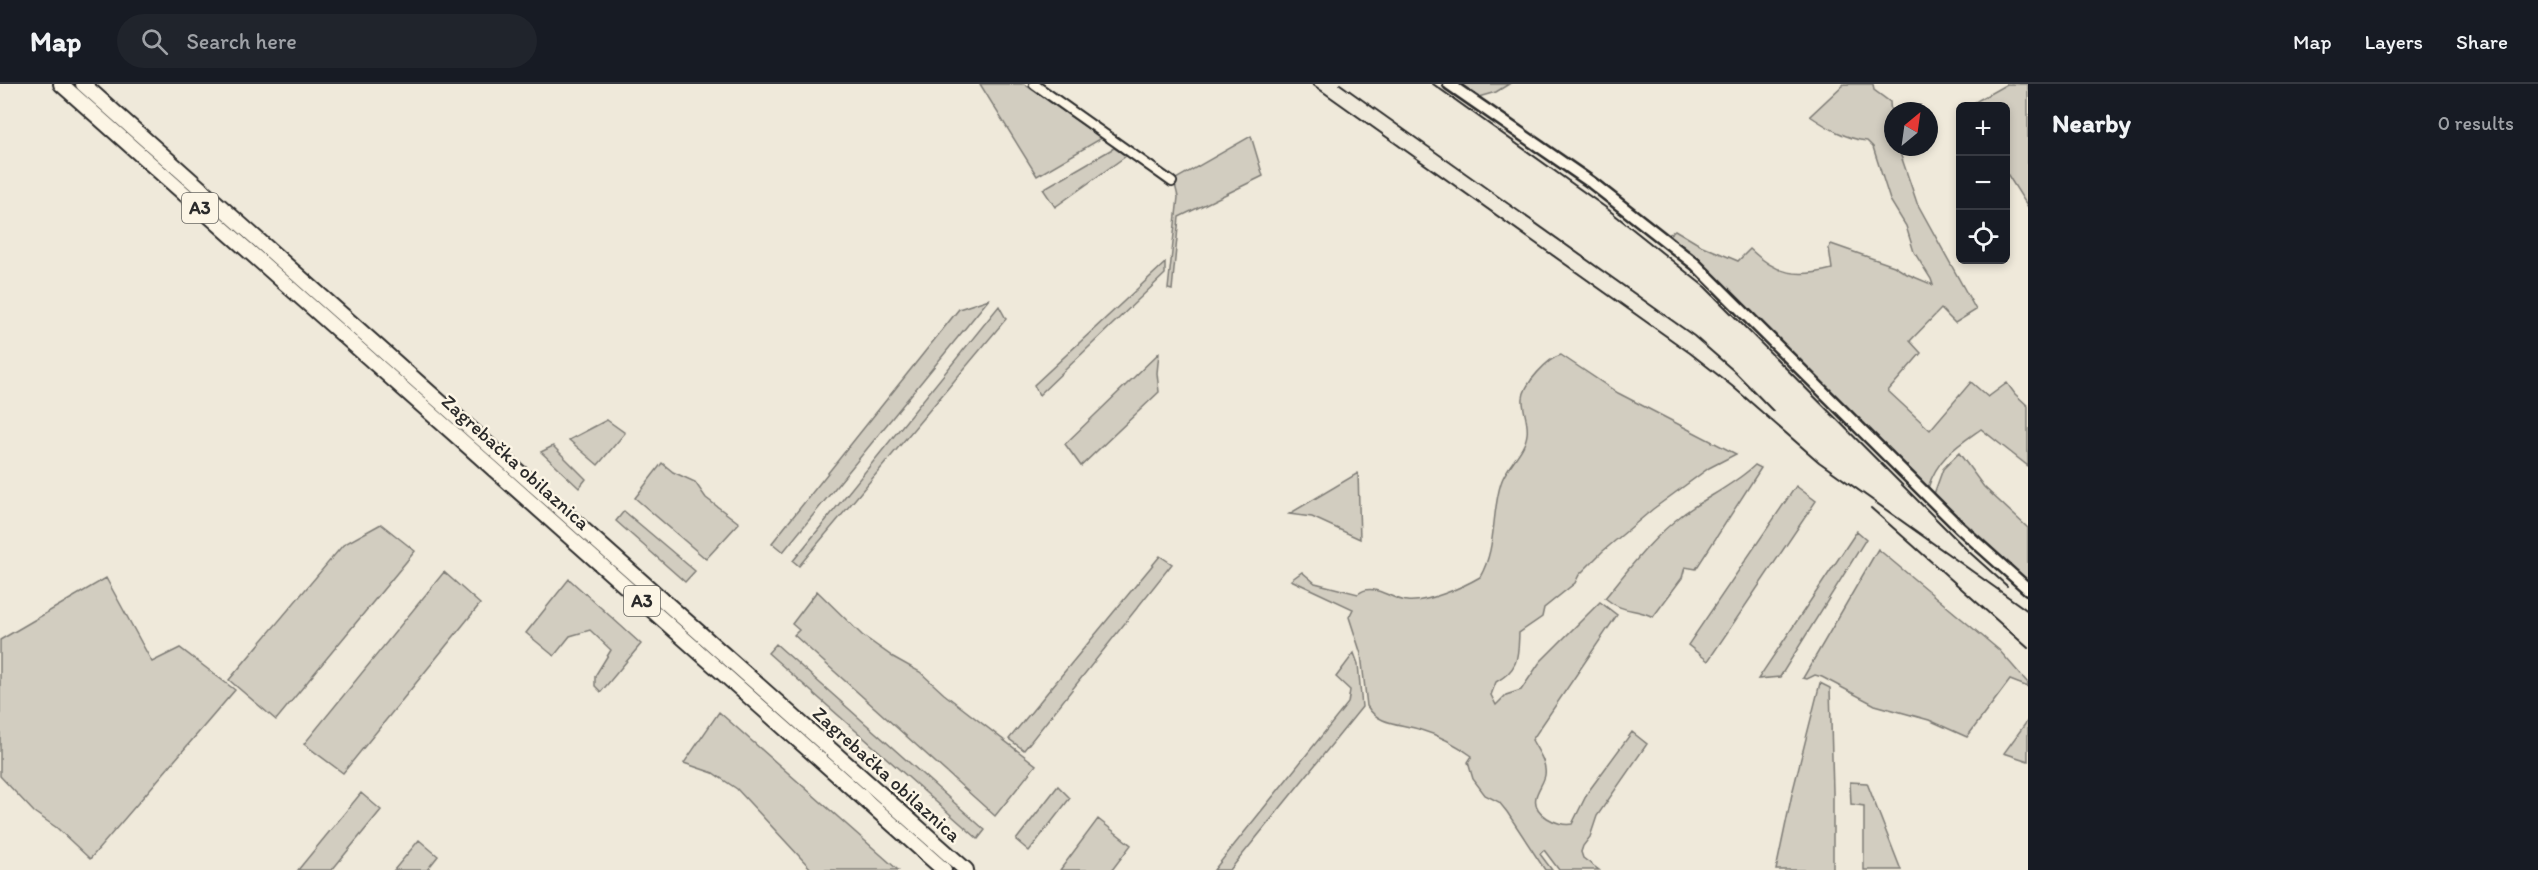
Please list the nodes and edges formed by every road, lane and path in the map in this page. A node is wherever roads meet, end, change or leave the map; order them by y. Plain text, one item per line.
1 (61, 84) edge
2 (83, 84) edge
3 (1034, 84) edge
4 (1449, 84) edge
5 (1172, 182) dead end
6 (2028, 590) edge
7 (944, 870) edge
8 (966, 870) edge

1 - 7 highway, Zagrebačka obilaznica / A3
2 - 8 highway, Zagrebačka obilaznica / A3
3 - 5 street
4 - 6 main road

